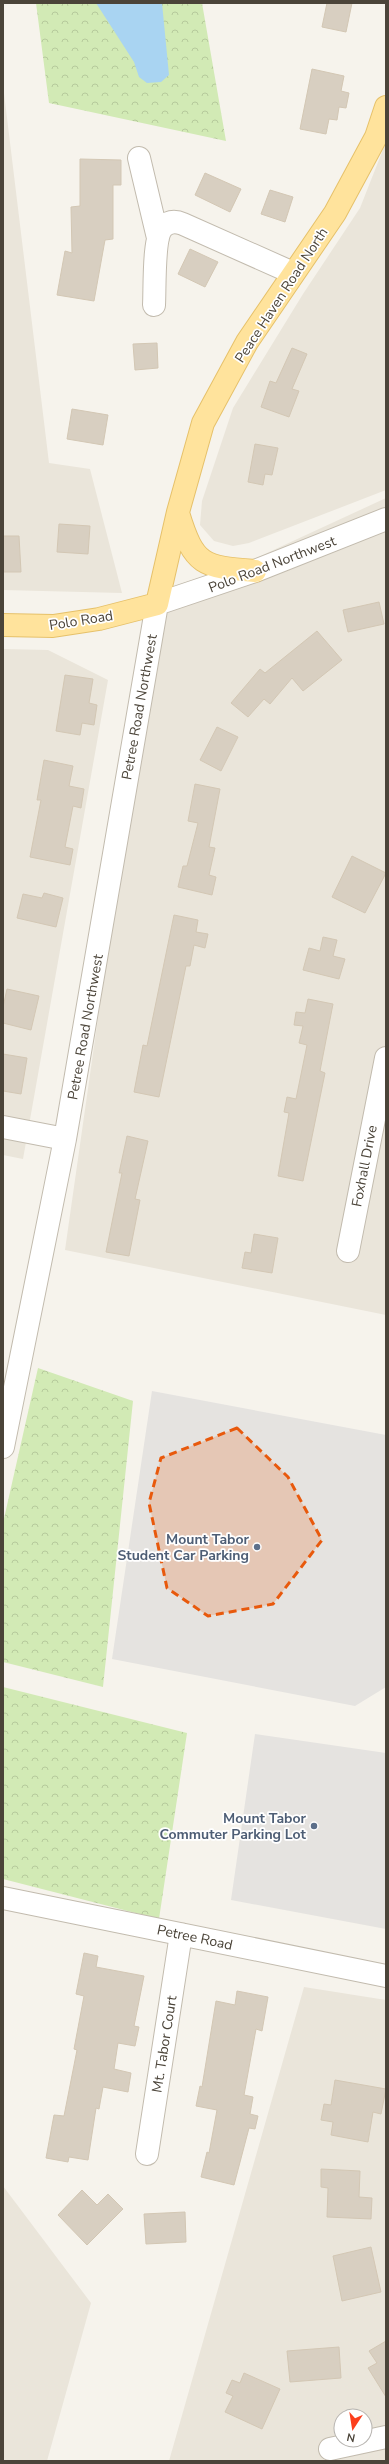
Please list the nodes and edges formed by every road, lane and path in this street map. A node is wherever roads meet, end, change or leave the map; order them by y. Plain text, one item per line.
1 (386, 107) edge
2 (139, 158) dead end
3 (158, 238) junction
4 (294, 273) junction
5 (154, 305) dead end
6 (178, 512) junction
7 (386, 519) edge
8 (255, 571) junction
9 (157, 604) junction
10 (3, 625) edge
11 (386, 1058) edge
12 (3, 1127) edge
13 (65, 1139) junction
14 (348, 1251) dead end
15 (3, 1447) edge
16 (7, 1902) edge
17 (181, 1934) junction
18 (386, 1976) edge
19 (148, 2154) dead end
20 (386, 2437) edge
21 (330, 2449) dead end

1 - 4 main road, Peace Haven Road North
2 - 3 street
3 - 4 street
3 - 5 street
4 - 6 main road, Peace Haven Road North
6 - 8 main road
6 - 9 main road, Peace Haven Road North
7 - 8 street, Polo Road Northwest
8 - 9 street, Polo Road Northwest
9 - 10 main road, Polo Road
9 - 13 street, Petree Road Northwest
11 - 14 street, Foxhall Drive
12 - 13 street
13 - 15 street, Petree Road Northwest
16 - 17 street, Petree Road
17 - 18 street, Petree Road
17 - 19 street, Mt. Tabor Court
20 - 21 street

